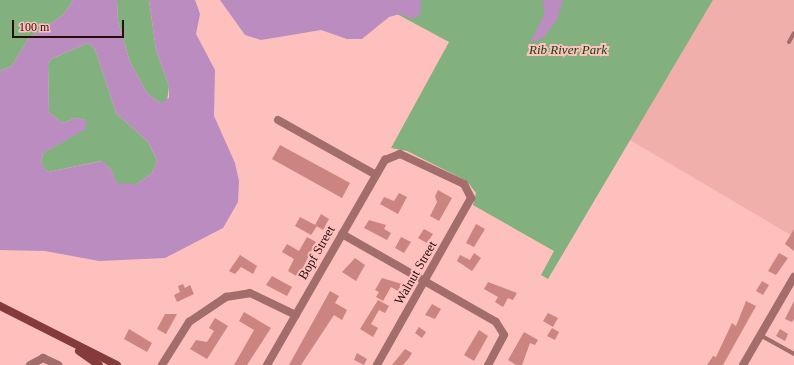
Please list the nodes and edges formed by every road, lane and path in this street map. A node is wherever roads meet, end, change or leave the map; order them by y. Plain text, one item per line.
1 (794, 33) edge
2 (789, 42) dead end
3 (278, 120) dead end
4 (376, 175) junction
5 (470, 192) joint
6 (342, 234) junction
7 (794, 277) edge
8 (425, 281) junction
9 (791, 289) edge
10 (0, 306) edge
11 (296, 315) junction
12 (760, 335) junction
13 (61, 338) junction
14 (794, 354) edge
15 (30, 365) edge
16 (58, 365) edge
17 (99, 365) edge
18 (117, 365) edge
19 (162, 365) edge
20 (267, 365) edge
21 (377, 365) edge
22 (488, 365) edge
23 (743, 365) edge

1 - 2 lane
3 - 4 street
4 - 5 street, Bopf Street
4 - 6 street, Bopf Street
5 - 8 street, Walnut Street
6 - 8 street
6 - 11 street, Bopf Street
7 - 9 street
8 - 21 street, Walnut Street
8 - 22 street
9 - 12 street
10 - 13 main road
11 - 19 street
11 - 20 street, Bopf Street
12 - 14 lane
12 - 23 street
13 - 17 main road
13 - 18 main road
15 - 16 street

